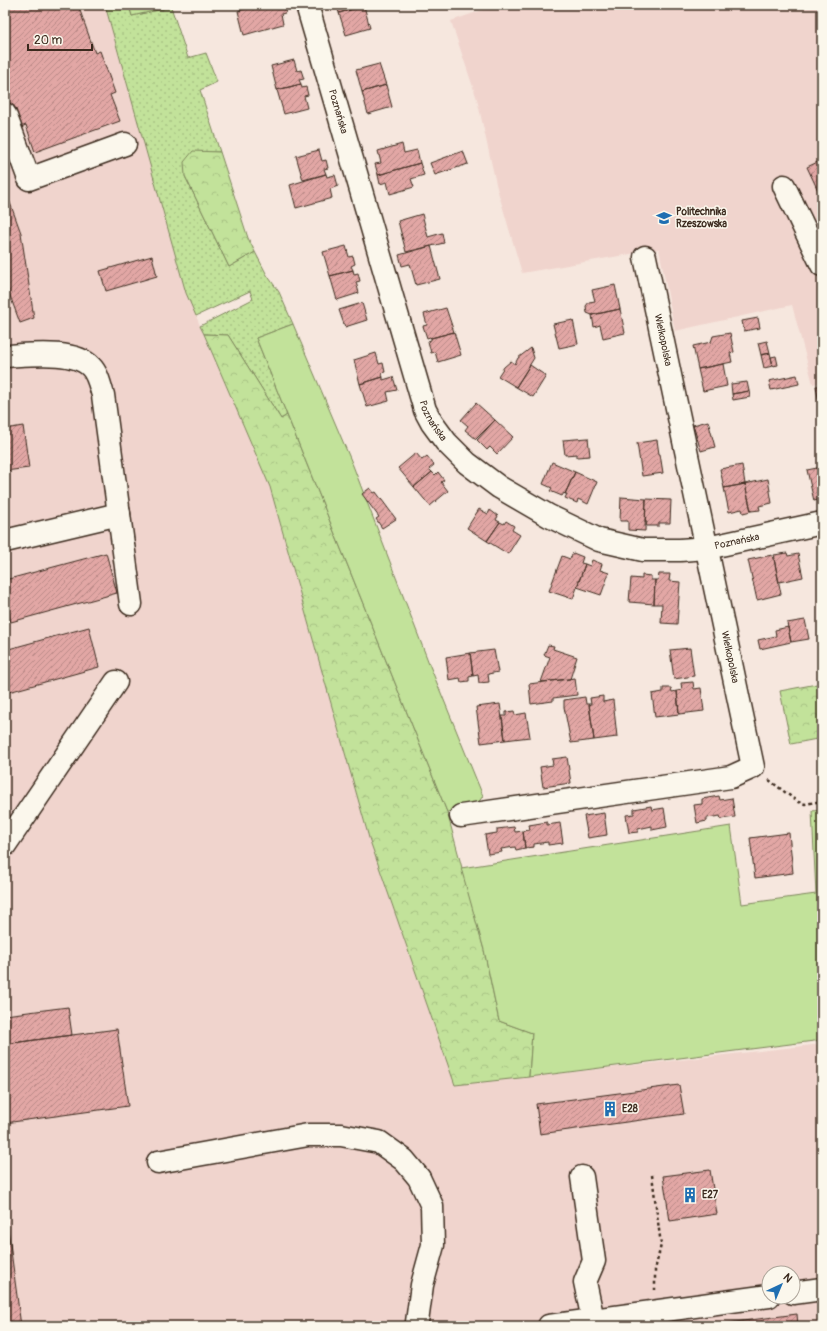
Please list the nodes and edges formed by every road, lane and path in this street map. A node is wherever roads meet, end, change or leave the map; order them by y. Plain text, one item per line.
1 (307, 5) edge
2 (5, 114) edge
3 (125, 144) dead end
4 (784, 186) dead end
5 (646, 257) dead end
6 (822, 265) edge
7 (5, 356) edge
8 (119, 514) junction
9 (822, 523) edge
10 (5, 541) edge
11 (707, 548) junction
12 (131, 604) dead end
13 (116, 682) dead end
14 (753, 768) junction
15 (822, 801) edge
16 (462, 816) dead end
17 (5, 845) edge
18 (158, 1162) dead end
19 (652, 1175) dead end
20 (582, 1177) dead end
21 (822, 1289) edge
22 (801, 1292) edge
23 (656, 1293) dead end
24 (761, 1297) edge
25 (593, 1320) junction
26 (417, 1326) edge
27 (549, 1326) edge

1 - 11 street, Poznańska
2 - 3 street
4 - 6 street
5 - 11 street, Wielkopolska
7 - 8 street
8 - 10 street
8 - 12 street
9 - 11 street, Poznańska
11 - 14 street, Wielkopolska
13 - 17 street
14 - 15 path
14 - 16 street
18 - 26 street
19 - 23 path
20 - 25 street
21 - 22 street
24 - 25 street
25 - 27 street

